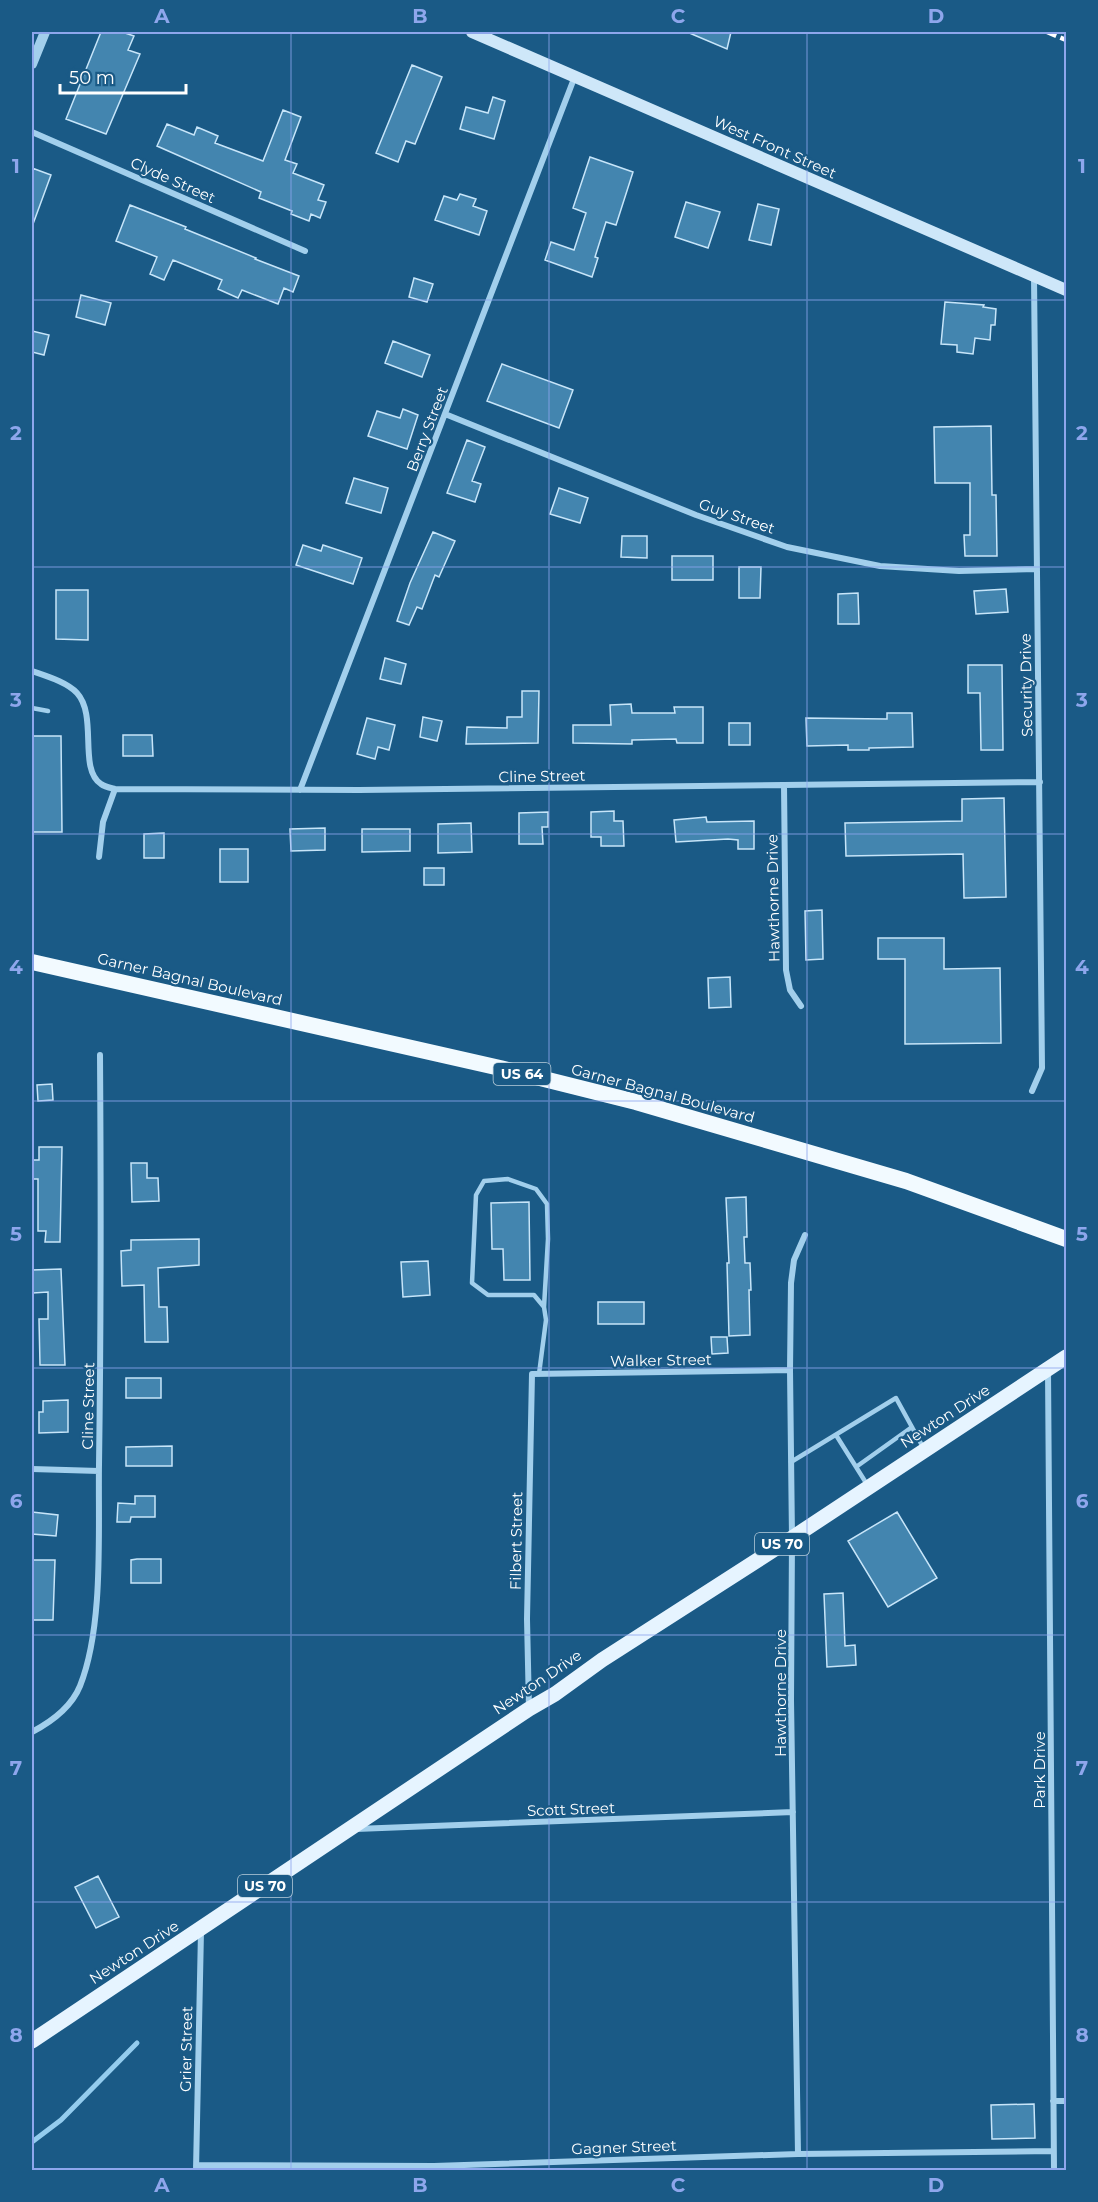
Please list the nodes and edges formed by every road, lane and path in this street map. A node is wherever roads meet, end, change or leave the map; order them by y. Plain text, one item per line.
1 (45, 32) edge
2 (472, 32) edge
3 (32, 64) edge
4 (575, 76) junction
5 (32, 132) edge
6 (305, 251) dead end
7 (1034, 277) junction
8 (1066, 290) edge
9 (445, 414) junction
10 (1037, 569) junction
11 (32, 671) edge
12 (32, 708) edge
13 (48, 711) dead end
14 (1040, 782) junction
15 (784, 785) junction
16 (115, 789) junction
17 (300, 790) junction
18 (99, 857) dead end
19 (32, 962) edge
20 (801, 1006) dead end
21 (100, 1055) dead end
22 (1032, 1091) dead end
23 (805, 1235) dead end
24 (1066, 1239) edge
25 (544, 1307) junction
26 (1066, 1357) edge
27 (790, 1370) junction
28 (1048, 1370) junction
29 (536, 1374) junction
30 (912, 1428) junction
31 (836, 1435) junction
32 (925, 1451) junction
33 (791, 1461) junction
34 (856, 1467) junction
35 (32, 1468) edge
36 (99, 1471) junction
37 (869, 1488) junction
38 (792, 1538) junction
39 (529, 1709) junction
40 (32, 1732) edge
41 (793, 1812) junction
42 (350, 1829) junction
43 (201, 1929) junction
44 (32, 2040) edge
45 (1053, 2101) junction
46 (1066, 2101) edge
47 (1053, 2151) junction
48 (798, 2154) junction
49 (196, 2168) edge
50 (1054, 2170) edge

1 - 3 street
2 - 4 main road, West Front Street
4 - 7 main road, West Front Street
4 - 9 street, Berry Street
5 - 6 street, Clyde Street
7 - 8 main road, West Front Street
7 - 10 street, Security Drive
9 - 10 street, Guy Street
9 - 17 street, Berry Street
10 - 14 street, Security Drive
11 - 16 street
12 - 13 lane
14 - 15 street, Cline Street
14 - 22 street, Security Drive
15 - 17 street, Cline Street
15 - 20 street, Hawthorne Drive
16 - 17 street, Cline Street
16 - 18 street
19 - 24 highway, Garner Bagnal Boulevard / US 64
21 - 36 street, Cline Street
23 - 27 street, Hawthorne Drive
25 - 25 lane
25 - 29 lane
26 - 28 main road, Newton Drive / US 70
27 - 29 street, Walker Street
27 - 33 street, Hawthorne Drive
28 - 32 main road, Newton Drive / US 70
28 - 45 street, Park Drive
29 - 39 street, Filbert Street
30 - 31 lane
30 - 32 lane
30 - 34 lane
31 - 33 lane
31 - 34 lane
32 - 37 main road, Newton Drive / US 70
33 - 38 street, Hawthorne Drive
34 - 37 lane
35 - 36 street
36 - 40 street, Cline Street
37 - 38 main road, Newton Drive / US 70
38 - 39 main road, Newton Drive / US 70
38 - 41 street, Hawthorne Drive
39 - 42 main road, Newton Drive / US 70
41 - 42 street, Scott Street
41 - 48 street, Hawthorne Drive
42 - 43 main road, Newton Drive / US 70
43 - 44 main road, Newton Drive / US 70
43 - 49 street, Grier Street
45 - 46 street
45 - 47 street, Park Drive
47 - 48 street, Gagner Street
47 - 50 street, Park Drive
48 - 49 street, Gagner Street

